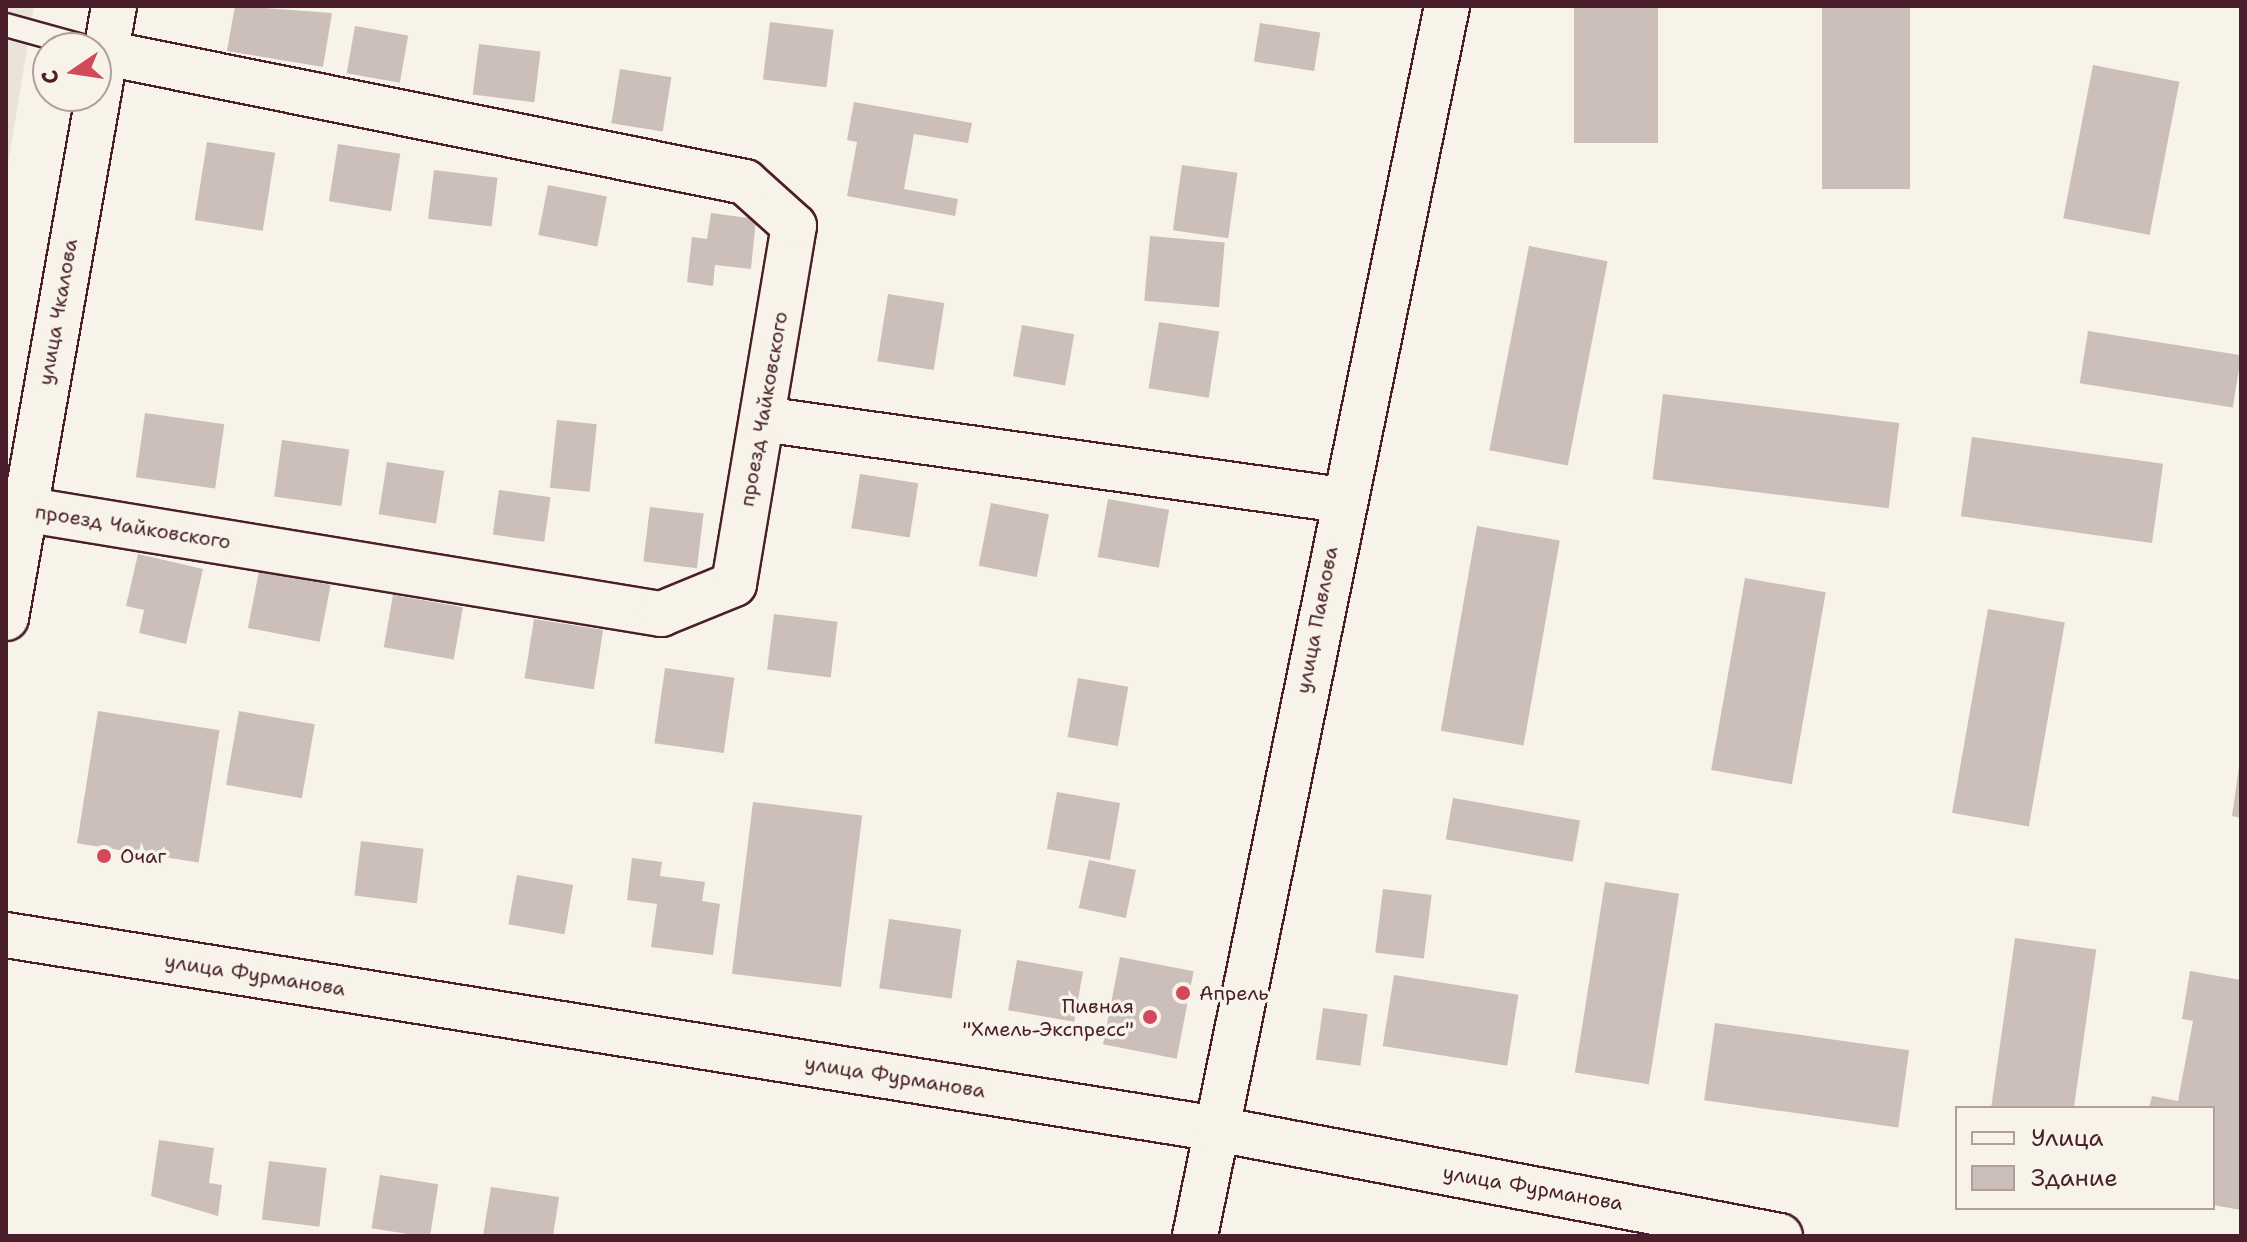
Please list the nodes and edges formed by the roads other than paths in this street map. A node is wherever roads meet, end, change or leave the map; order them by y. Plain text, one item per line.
1 (114, 6) edge
2 (1447, 6) edge
3 (6, 25) edge
4 (32, 32) edge
5 (104, 32) edge
6 (112, 53) edge
7 (87, 112) edge
8 (762, 419) junction
9 (1341, 500) junction
10 (23, 509) junction
11 (6, 618) edge
12 (6, 935) edge
13 (1217, 1129) junction
14 (1195, 1236) edge
15 (1780, 1236) edge

1 - 5 street, улица Чкалова
2 - 9 street, улица Павлова
3 - 4 lane
6 - 8 street, проезд Чайковского
7 - 10 street, улица Чкалова
8 - 9 street
8 - 10 street, проезд Чайковского
9 - 13 street, улица Павлова
10 - 11 street, улица Чкалова
12 - 13 street, улица Фурманова
13 - 14 street, улица Павлова
13 - 15 street, улица Фурманова

